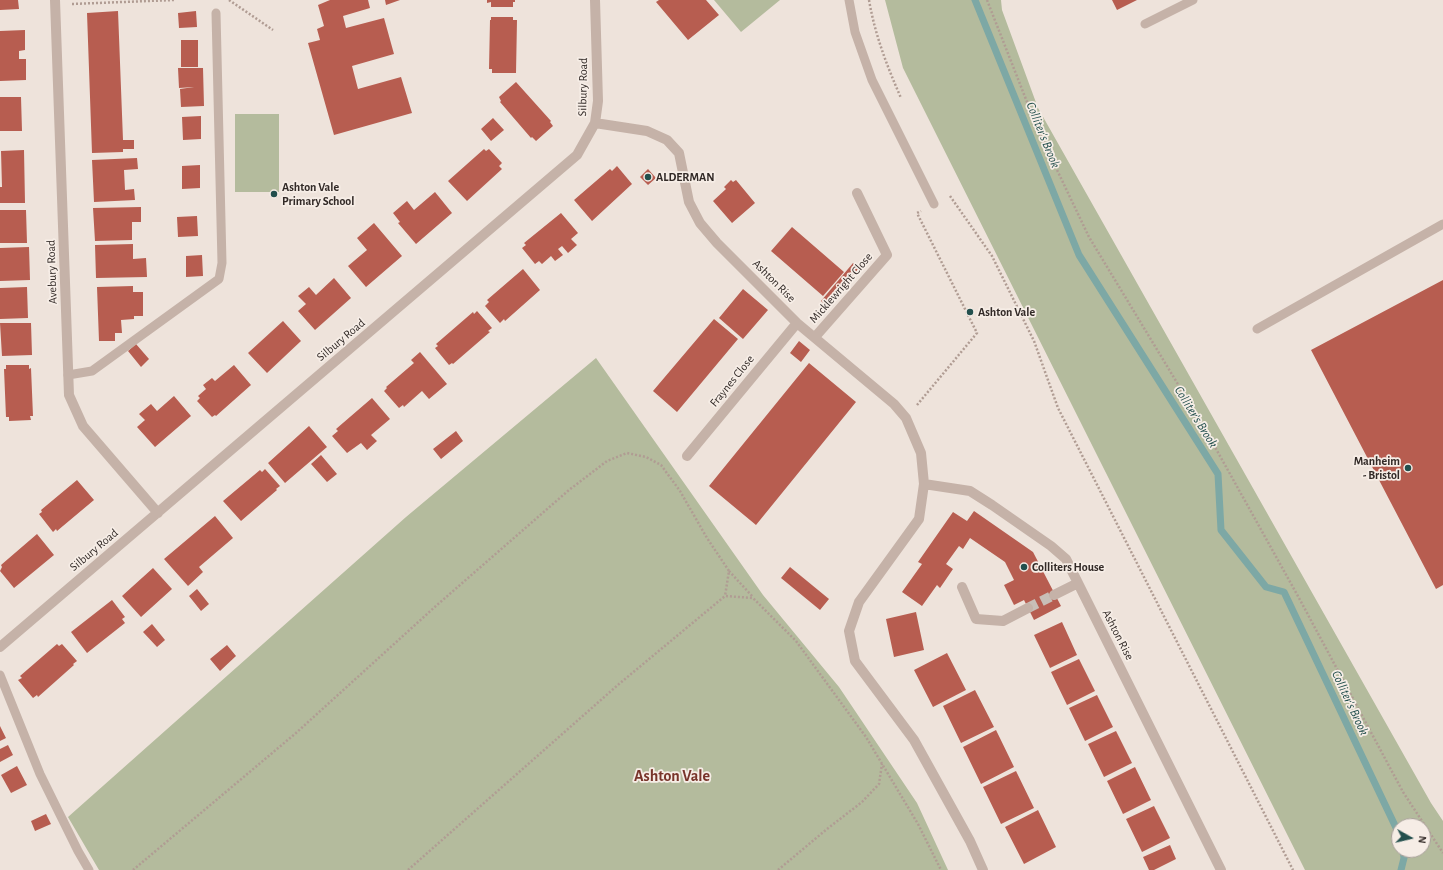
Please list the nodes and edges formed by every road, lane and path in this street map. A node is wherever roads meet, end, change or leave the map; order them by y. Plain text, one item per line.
1 (174, 0) edge
2 (229, 0) edge
3 (595, 0) edge
4 (849, 0) edge
5 (869, 0) edge
6 (987, 0) edge
7 (1193, 0) edge
8 (55, 2) edge
9 (216, 14) dead end
10 (1145, 24) dead end
11 (273, 30) dead end
12 (903, 101) dead end
13 (595, 123) junction
14 (946, 189) dead end
15 (857, 193) dead end
16 (950, 196) junction
17 (934, 204) junction
18 (1443, 224) edge
19 (797, 322) junction
20 (1257, 329) dead end
21 (815, 337) junction
22 (68, 375) junction
23 (906, 418) junction
24 (687, 456) dead end
25 (924, 484) junction
26 (158, 513) junction
27 (729, 571) junction
28 (1078, 583) junction
29 (962, 587) dead end
30 (1054, 595) tunnel mouth
31 (725, 596) junction
32 (754, 598) junction
33 (1028, 608) tunnel mouth
34 (0, 647) edge
35 (0, 675) edge
36 (882, 764) junction
37 (1443, 852) edge
38 (90, 870) edge
39 (134, 870) edge
40 (408, 870) edge
41 (778, 870) edge
42 (941, 870) edge
43 (983, 870) edge
44 (1221, 870) edge
45 (1293, 870) edge

1 - 8 path
2 - 11 path
3 - 13 street, Silbury Road
4 - 17 lane
5 - 12 path
6 - 37 path
7 - 10 lane
8 - 22 street, Avebury Road
9 - 22 lane
13 - 19 street, Ashton Rise
13 - 26 street, Silbury Road
14 - 16 path
15 - 21 street, Micklewright Close
16 - 17 path
16 - 45 path
17 - 23 path
18 - 20 lane
19 - 21 street, Ashton Rise
19 - 24 street, Fraynes Close
21 - 23 street, Ashton Rise
22 - 26 street, Avebury Road
23 - 25 street, Ashton Rise
25 - 28 street, Ashton Rise
25 - 43 street, Ashton Rise
26 - 34 street, Silbury Road
27 - 31 path
27 - 32 path
27 - 39 path
28 - 30 street
28 - 44 street, Ashton Rise
29 - 33 street
31 - 32 path
31 - 40 path
32 - 36 path
35 - 38 lane
36 - 41 path
36 - 42 path

